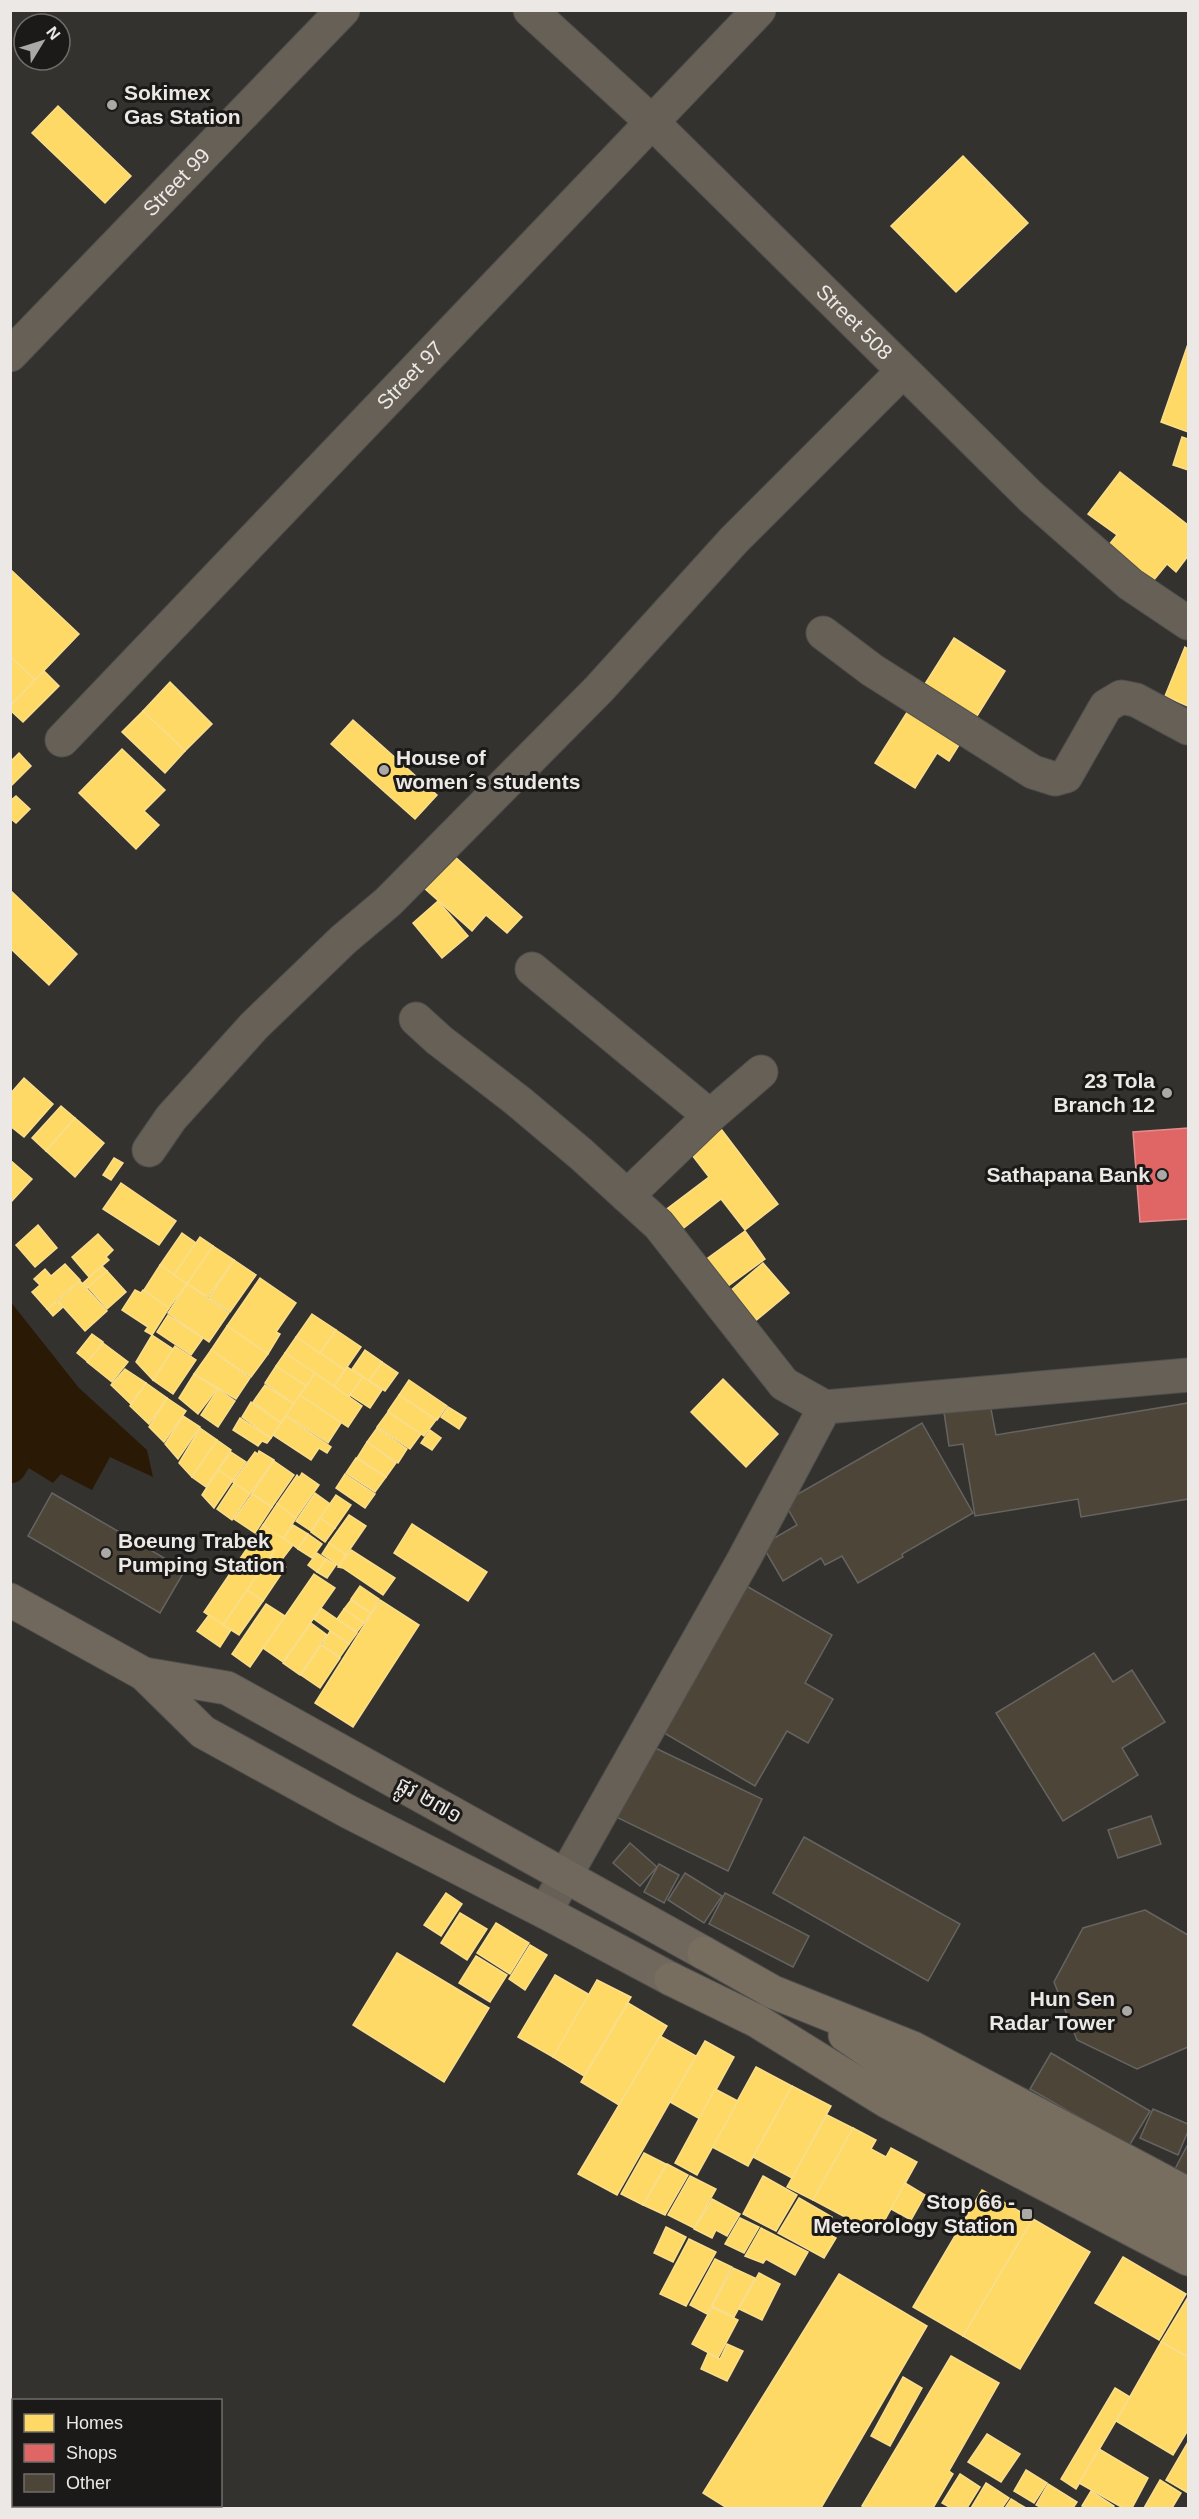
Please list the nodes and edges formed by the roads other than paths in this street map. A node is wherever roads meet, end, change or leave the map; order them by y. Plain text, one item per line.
1 (344, 10) edge
2 (530, 10) edge
3 (759, 10) edge
4 (653, 123) junction
5 (10, 355) edge
6 (903, 371) junction
7 (1188, 623) edge
8 (823, 633) dead end
9 (1188, 728) edge
10 (62, 740) dead end
11 (532, 969) dead end
12 (416, 1018) dead end
13 (761, 1072) dead end
14 (710, 1116) junction
15 (149, 1150) dead end
16 (627, 1196) junction
17 (1188, 1375) edge
18 (825, 1407) junction
19 (20, 1606) edge
20 (144, 1674) junction
21 (566, 1876) junction
22 (545, 1912) junction
23 (704, 1953) joint
24 (672, 1979) joint
25 (799, 2003) junction
26 (1188, 2194) edge
27 (1188, 2226) edge
28 (1188, 2259) edge

1 - 5 street, Street 99
2 - 4 street, Street 508
3 - 4 street, Street 97
4 - 6 street, Street 508
4 - 10 street, Street 97
6 - 7 street, Street 508
6 - 15 street
8 - 9 street
11 - 14 street
12 - 16 street
13 - 14 street
14 - 16 street
16 - 18 street
17 - 18 street
18 - 21 street
19 - 20 main road, ផ្លូវ ២៧១
20 - 21 main road, ផ្លូវ ២៧១
20 - 22 main road, ផ្លូវ ២៧១
21 - 22 street
21 - 23 main road, ផ្លូវ ២៧១
22 - 24 main road, ផ្លូវ ២៧១
23 - 25 highway
24 - 28 highway
25 - 26 highway
25 - 27 highway

